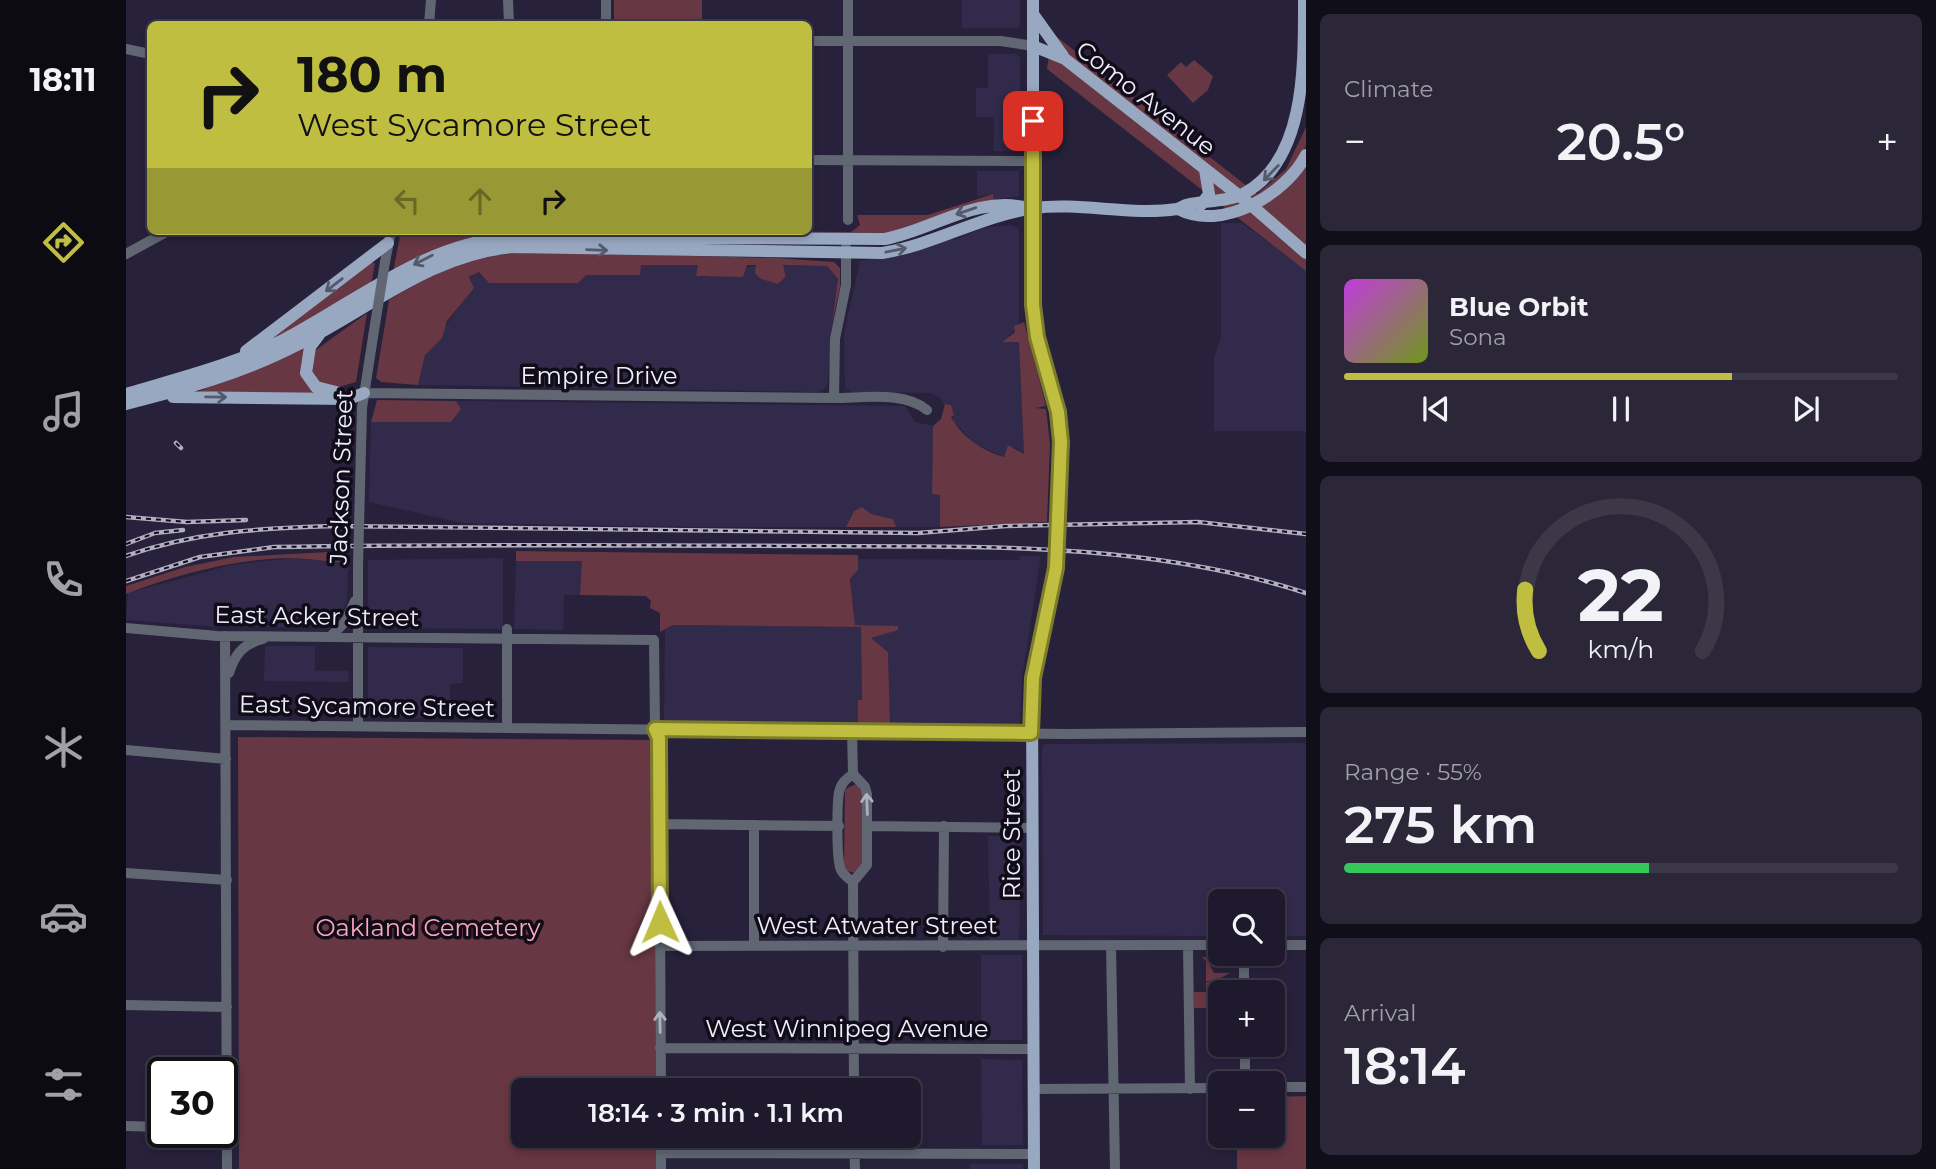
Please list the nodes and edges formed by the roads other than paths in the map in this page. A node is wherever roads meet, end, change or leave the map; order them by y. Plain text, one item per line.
1 (431, 0) edge
2 (509, 0) edge
3 (606, 0) edge
4 (848, 0) edge
5 (1033, 0) edge
6 (1304, 0) edge
7 (1033, 14) junction
8 (429, 21) edge
9 (509, 21) edge
10 (606, 21) edge
11 (812, 41) edge
12 (849, 41) junction
13 (1033, 46) junction
14 (126, 49) edge
15 (147, 53) edge
16 (1065, 59) junction
17 (1305, 92) edge
18 (1306, 155) edge
19 (812, 160) edge
20 (848, 160) junction
21 (1033, 161) junction
22 (1205, 170) junction
23 (1238, 196) junction
24 (1201, 205) junction
25 (1251, 205) junction
26 (1033, 208) junction
27 (1178, 209) junction
28 (848, 220) dead end
29 (161, 235) edge
30 (636, 235) edge
31 (389, 237) edge
32 (659, 239) junction
33 (846, 247) junction
34 (1306, 253) edge
35 (126, 254) edge
36 (328, 329) junction
37 (230, 362) junction
38 (364, 393) junction
39 (126, 394) edge
40 (834, 398) junction
41 (148, 399) junction
42 (126, 404) edge
43 (927, 410) dead end
44 (358, 594) junction
45 (126, 628) edge
46 (508, 634) junction
47 (226, 636) junction
48 (272, 636) junction
49 (330, 636) junction
50 (358, 638) junction
51 (226, 684) junction
52 (226, 725) junction
53 (358, 726) junction
54 (507, 728) junction
55 (655, 729) junction
56 (852, 731) junction
57 (1306, 732) edge
58 (1031, 733) junction
59 (126, 750) edge
60 (226, 759) junction
61 (853, 774) junction
62 (659, 824) junction
63 (754, 825) junction
64 (839, 826) junction
65 (867, 826) junction
66 (944, 826) junction
67 (1031, 828) junction
68 (126, 873) edge
69 (226, 880) junction
70 (853, 882) junction
71 (1208, 945) edge
72 (1285, 945) edge
73 (1306, 945) edge
74 (660, 946) junction
75 (754, 946) junction
76 (1032, 946) junction
77 (1111, 946) junction
78 (1188, 946) junction
79 (853, 947) junction
80 (943, 947) junction
81 (126, 1005) edge
82 (227, 1007) junction
83 (660, 1048) junction
84 (854, 1049) junction
85 (1033, 1049) junction
86 (226, 1057) edge
87 (661, 1078) edge
88 (854, 1078) edge
89 (1285, 1087) edge
90 (1306, 1087) edge
91 (1208, 1088) edge
92 (1033, 1089) junction
93 (1111, 1089) junction
94 (1190, 1089) junction
95 (126, 1126) edge
96 (147, 1127) edge
97 (226, 1148) edge
98 (661, 1148) edge
99 (855, 1148) edge
100 (661, 1153) junction
101 (855, 1154) junction
102 (1034, 1154) junction
103 (227, 1169) edge
104 (661, 1169) edge
105 (855, 1169) edge
106 (1034, 1169) edge
107 (1115, 1169) edge

1 - 8 street
2 - 9 street
3 - 10 street
4 - 12 street
5 - 7 main road, Rice Street
6 - 17 main road
7 - 13 main road, Rice Street
7 - 16 main road
11 - 12 street, Como Avenue
12 - 13 street, Como Avenue
12 - 20 street
13 - 16 main road, Como Avenue
13 - 21 main road, Rice Street
14 - 15 street
16 - 22 main road, Como Avenue
17 -> 23 main road
18 - 25 main road
19 - 20 street
20 - 21 street
20 - 28 street
21 - 26 main road, Rice Street
22 - 23 main road, Como Avenue
22 - 24 main road
23 - 24 main road
23 - 25 main road, Como Avenue
24 - 27 main road
25 - 27 main road
25 - 34 main road, Como Avenue
26 - 27 main road
26 - 33 main road
26 - 58 main road, Rice Street, bridge
29 - 35 street
30 - 32 main road
31 -> 37 main road
31 - 38 street, Jackson Street, bridge
32 - 33 main road
32 -> 37 main road
36 -> 33 main road
33 - 40 street
36 - 38 main road
36 - 41 main road
37 - 39 main road
38 - 40 street, Empire Drive
41 -> 38 main road
38 - 44 street, Jackson Street, bridge
40 - 43 street, Empire Drive
41 - 42 main road
44 - 49 street
44 - 50 street, Jackson Street
45 - 47 street, East Acker Street
46 - 50 street, East Acker Street
46 - 54 street
46 - 55 street, East Acker Street
47 - 48 street, East Acker Street
47 - 51 street
48 - 49 street, East Acker Street
48 - 51 street
49 - 50 street, East Acker Street
50 - 53 street, Jackson Street
51 - 52 street
52 - 53 street, East Sycamore Street
52 - 60 street
53 - 54 street, East Sycamore Street
54 - 55 street, East Sycamore Street
55 - 56 street, East Sycamore Street
55 - 62 street
56 - 58 street, East Sycamore Street
56 - 61 street
57 - 58 street, East Sycamore Street
58 - 67 main road, Rice Street
59 - 60 street
60 - 69 street
61 - 64 street
65 -> 61 street
62 - 63 street
62 - 74 street
63 - 64 street
63 - 75 street
64 - 70 street
65 - 66 street
65 - 70 street
66 - 67 street
66 - 80 street
67 - 76 main road, Rice Street
68 - 69 street
69 - 82 street
70 - 79 street
71 - 78 street, West Atwater Street
72 - 73 street
74 - 75 street, West Atwater Street
83 -> 74 street
75 - 79 street, West Atwater Street
76 - 77 street, West Atwater Street
76 - 80 street, West Atwater Street
76 - 85 main road, Rice Street
77 - 78 street, West Atwater Street
77 - 93 street
78 - 94 street
79 - 80 street, West Atwater Street
79 - 84 street
81 - 82 street
82 - 86 street
83 - 84 street, West Winnipeg Avenue
83 - 87 street
84 - 85 street, West Winnipeg Avenue
84 - 88 street
85 - 92 main road, Rice Street
89 - 90 street
91 - 94 street
92 - 93 street
92 - 102 main road, Rice Street
93 - 94 street
93 - 107 street
95 - 96 street
97 - 103 street
98 - 100 street
99 - 101 street
100 - 101 street
100 - 104 street
101 - 102 street
101 - 105 street
102 - 106 main road, Rice Street

